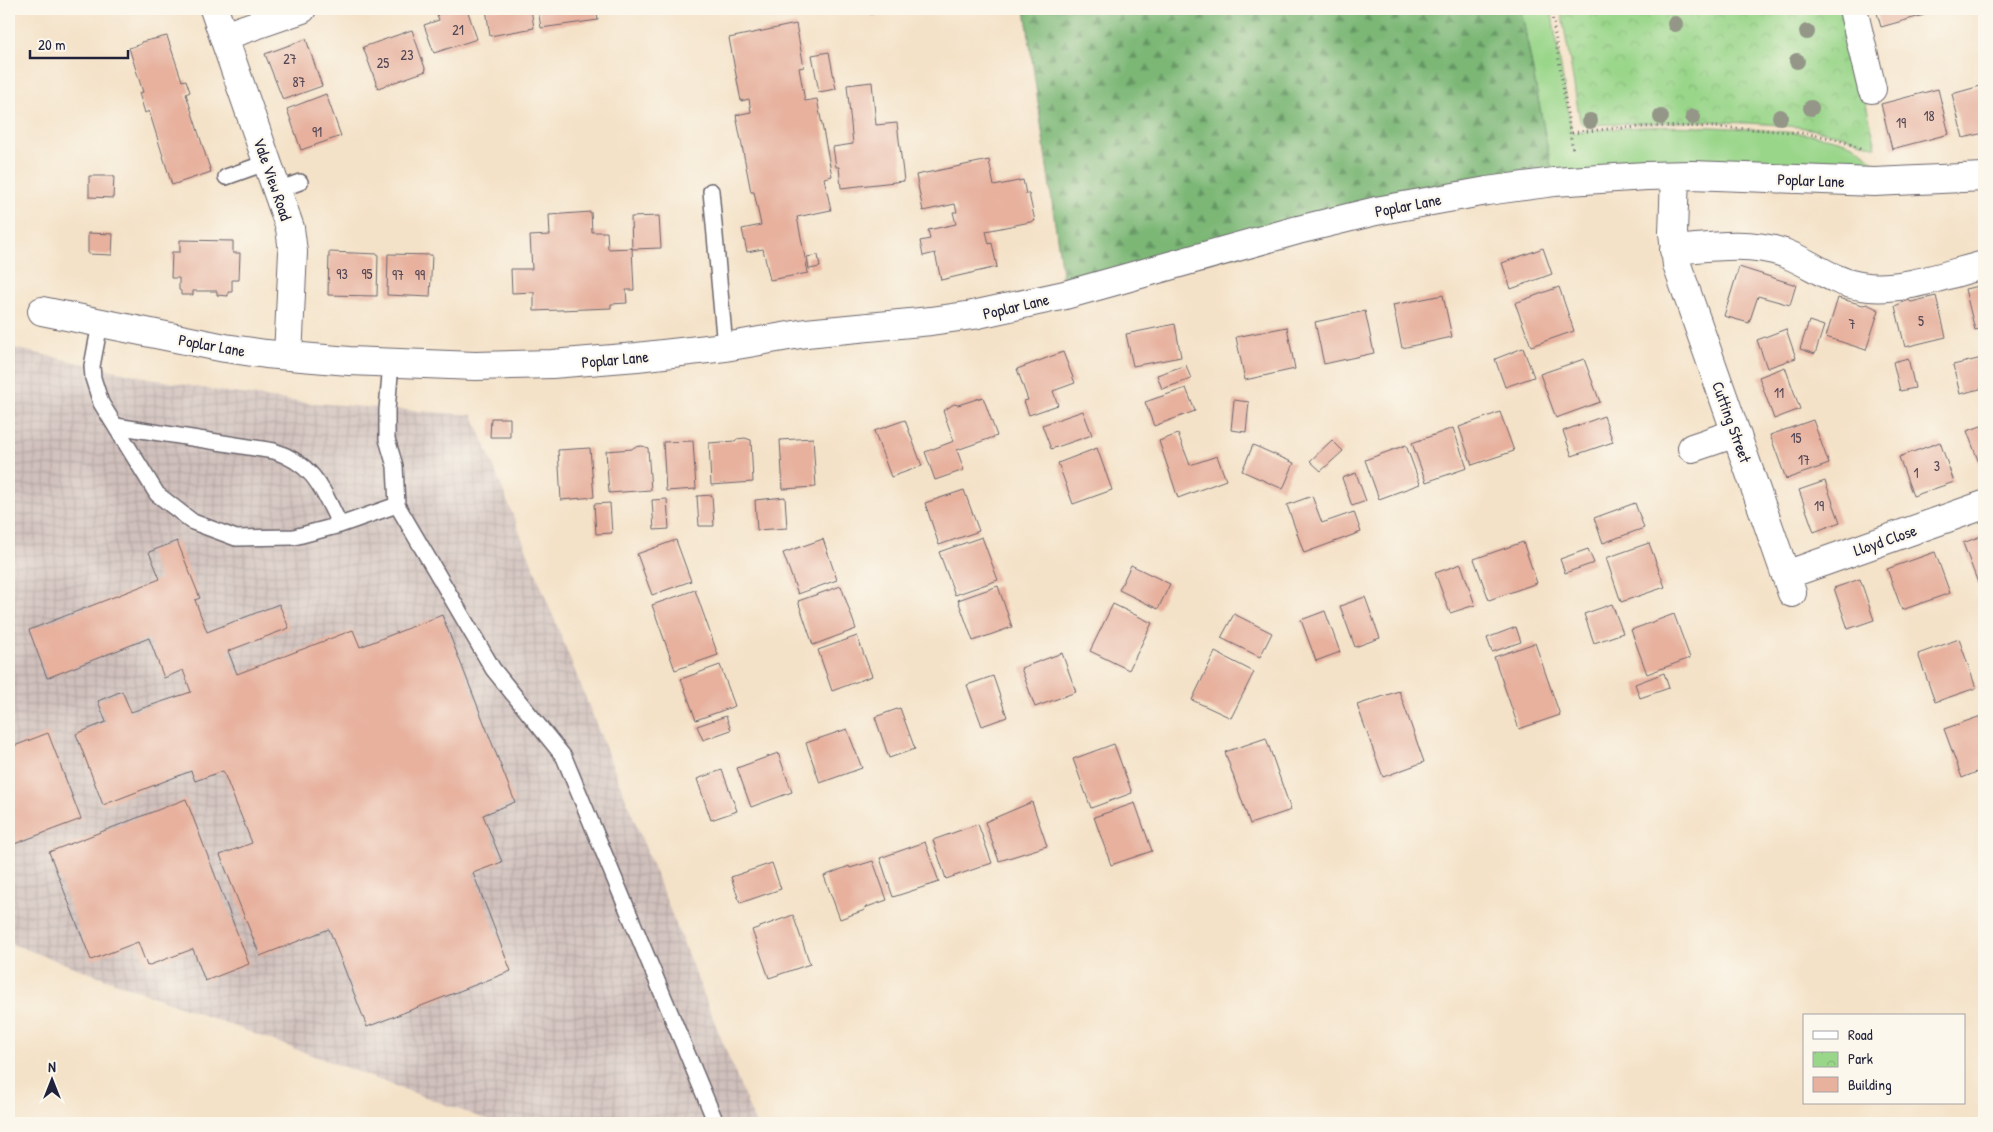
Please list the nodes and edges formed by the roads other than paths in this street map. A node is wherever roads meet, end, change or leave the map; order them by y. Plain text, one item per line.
1 (214, 9) edge
2 (302, 9) edge
3 (1853, 9) edge
4 (224, 36) junction
5 (1872, 89) dead end
6 (268, 162) junction
7 (1675, 176) junction
8 (226, 177) dead end
9 (1984, 177) edge
10 (711, 191) dead end
11 (1674, 250) junction
12 (1984, 265) edge
13 (42, 311) dead end
14 (100, 324) junction
15 (725, 347) junction
16 (288, 356) junction
17 (391, 362) junction
18 (116, 426) junction
19 (1736, 433) junction
20 (1692, 448) dead end
21 (397, 505) junction
22 (1984, 505) edge
23 (340, 525) junction
24 (1789, 584) joint
25 (716, 1123) edge

1 - 4 street, Vale View Road
2 - 4 street
3 - 5 street
4 - 6 street, Vale View Road
6 - 8 lane
6 - 16 street, Vale View Road
7 - 9 street, Poplar Lane
7 - 11 street, Cutting Street
7 - 15 street, Poplar Lane
10 - 15 lane
11 - 12 street
11 - 19 street, Cutting Street
13 - 14 street, Poplar Lane
14 - 16 street, Poplar Lane
14 - 18 lane
15 - 17 street, Poplar Lane
16 - 17 street, Poplar Lane
17 - 21 lane
18 - 23 lane
18 - 23 lane
19 - 20 street
19 - 24 street, Cutting Street
21 - 23 lane
21 - 25 lane
22 - 24 street, Lloyd Close

